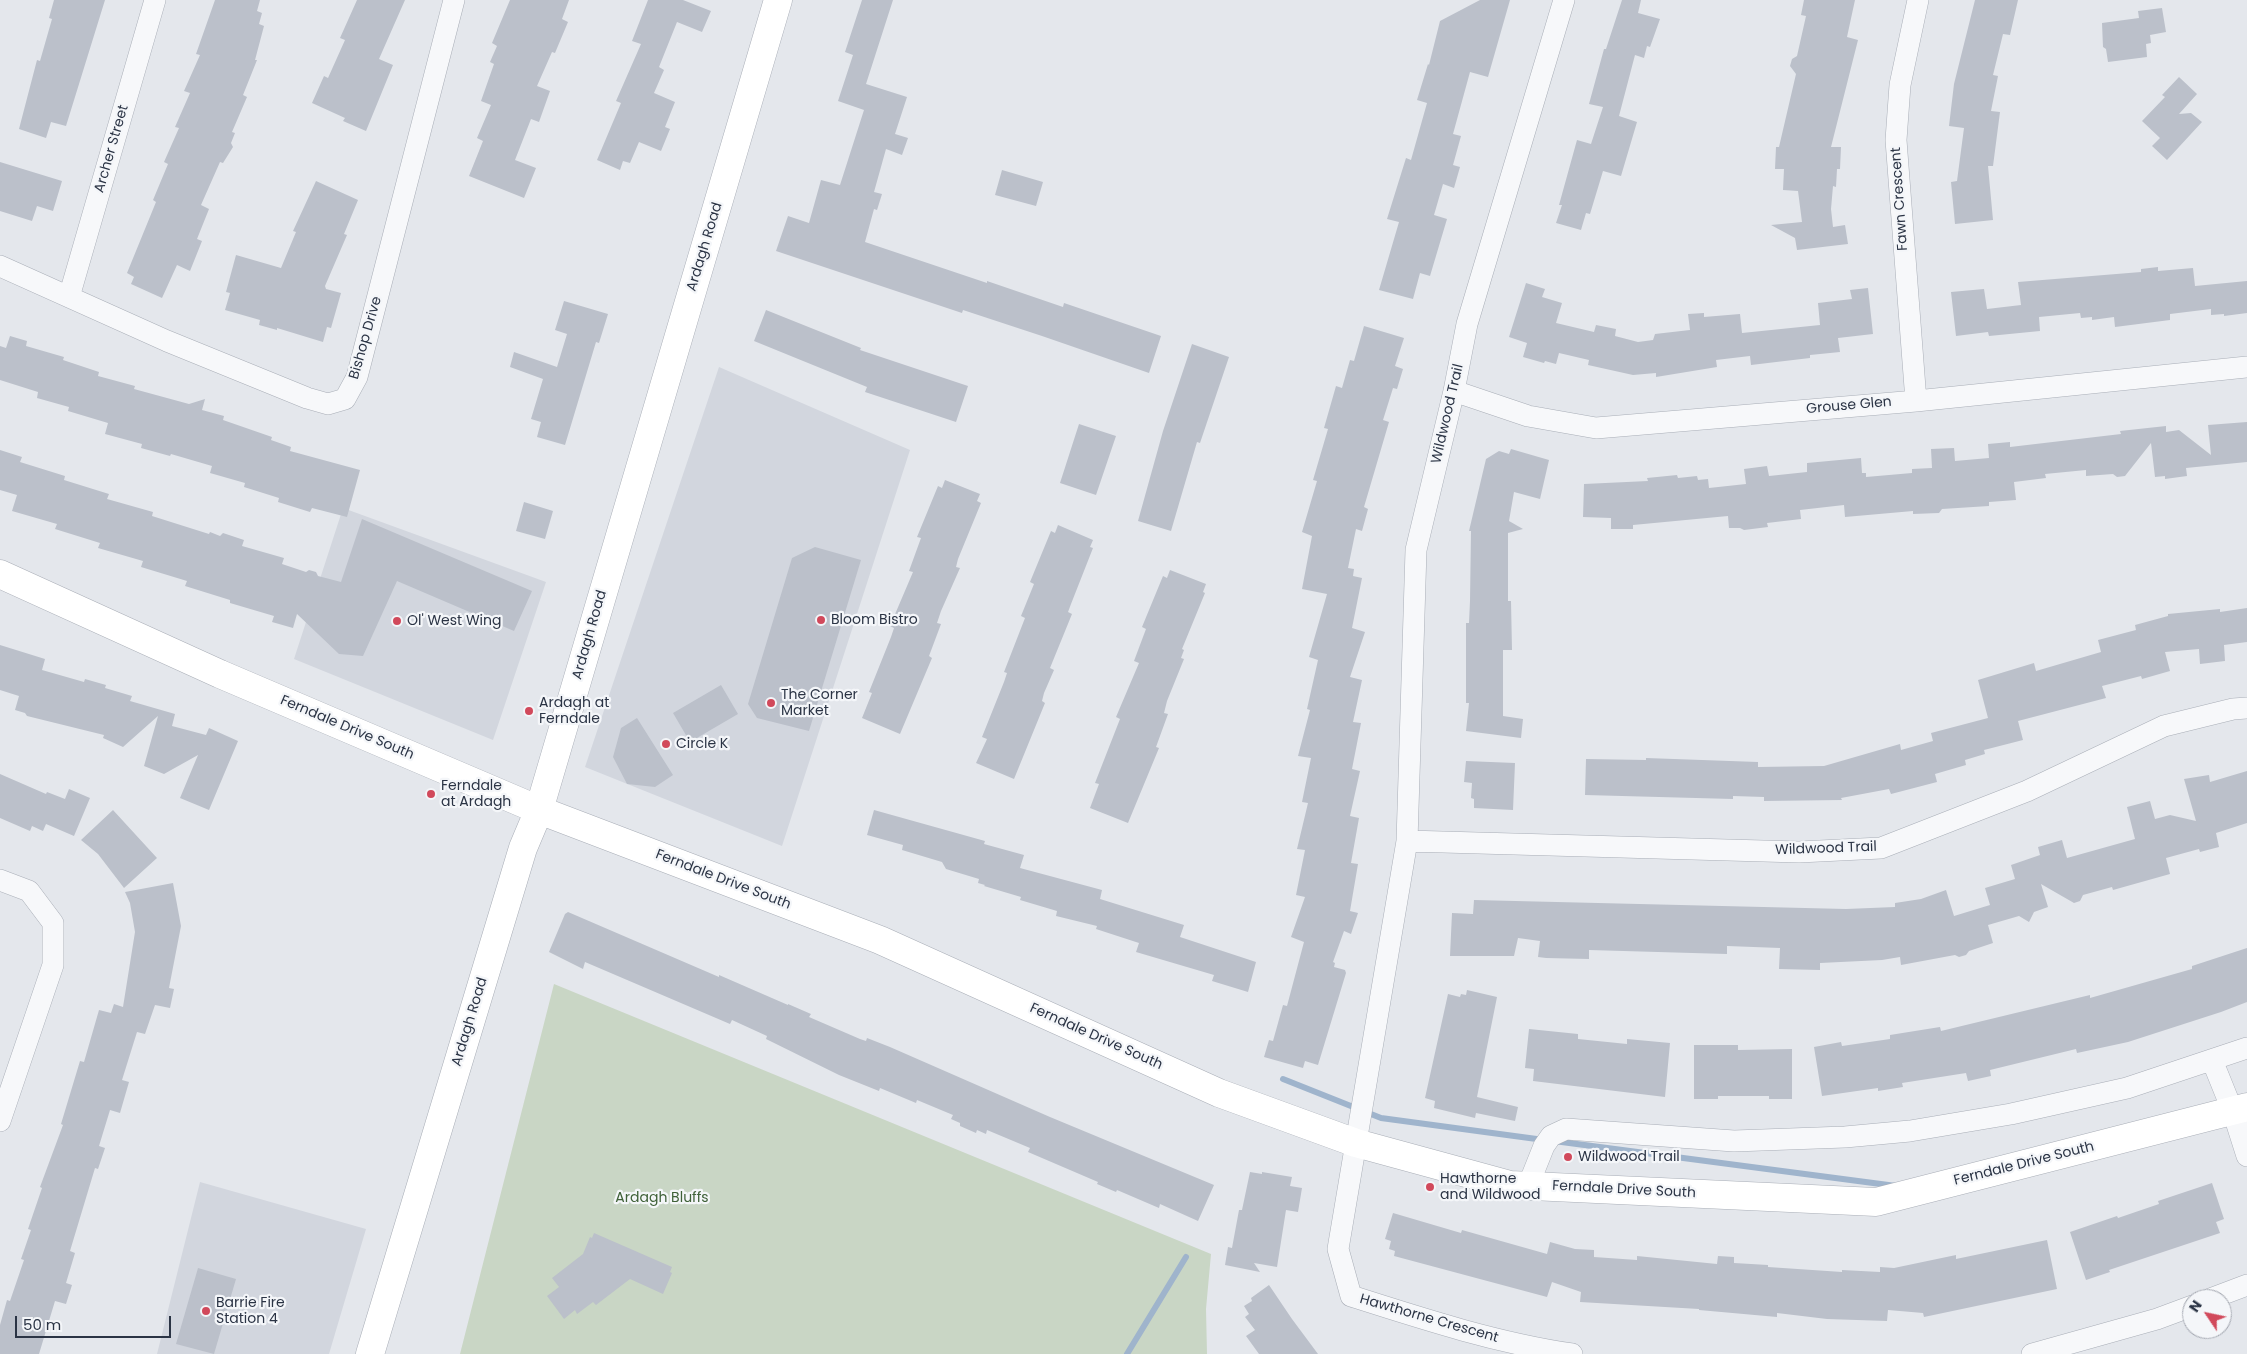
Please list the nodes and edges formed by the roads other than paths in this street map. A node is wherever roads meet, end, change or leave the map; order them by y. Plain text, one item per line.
1 (155, 0) edge
2 (454, 0) edge
3 (778, 0) edge
4 (1564, 0) edge
5 (1918, 0) edge
6 (0, 266) edge
7 (69, 297) junction
8 (2247, 367) edge
9 (1454, 391) junction
10 (1916, 400) junction
11 (0, 574) edge
12 (2247, 708) edge
13 (539, 810) junction
14 (1407, 840) junction
15 (0, 880) edge
16 (2247, 1048) edge
17 (2212, 1060) junction
18 (2240, 1109) edge
19 (0, 1121) edge
20 (1356, 1143) junction
21 (2247, 1156) edge
22 (1528, 1186) junction
23 (2247, 1285) edge
24 (2232, 1291) edge
25 (2182, 1310) edge
26 (370, 1354) edge
27 (1572, 1354) edge
28 (2032, 1354) edge

1 - 7 street, Archer Street
2 - 7 street, Bishop Drive
3 - 13 main road, Ardagh Road
4 - 9 street, Wildwood Trail
5 - 10 street, Fawn Crescent
6 - 7 street, Bishop Drive
8 - 10 street, Grouse Glen
9 - 10 street, Grouse Glen
9 - 14 street, Wildwood Trail
11 - 13 main road, Ferndale Drive South
12 - 14 street, Wildwood Trail
13 - 20 main road, Ferndale Drive South
13 - 26 main road, Ardagh Road
14 - 20 street, Wildwood Trail
15 - 19 street
16 - 17 street
17 - 18 street
17 - 22 street
18 - 21 street
18 - 22 main road, Ferndale Drive South
20 - 22 main road, Ferndale Drive South
20 - 27 street, Hawthorne Crescent
23 - 24 street
25 - 28 street

